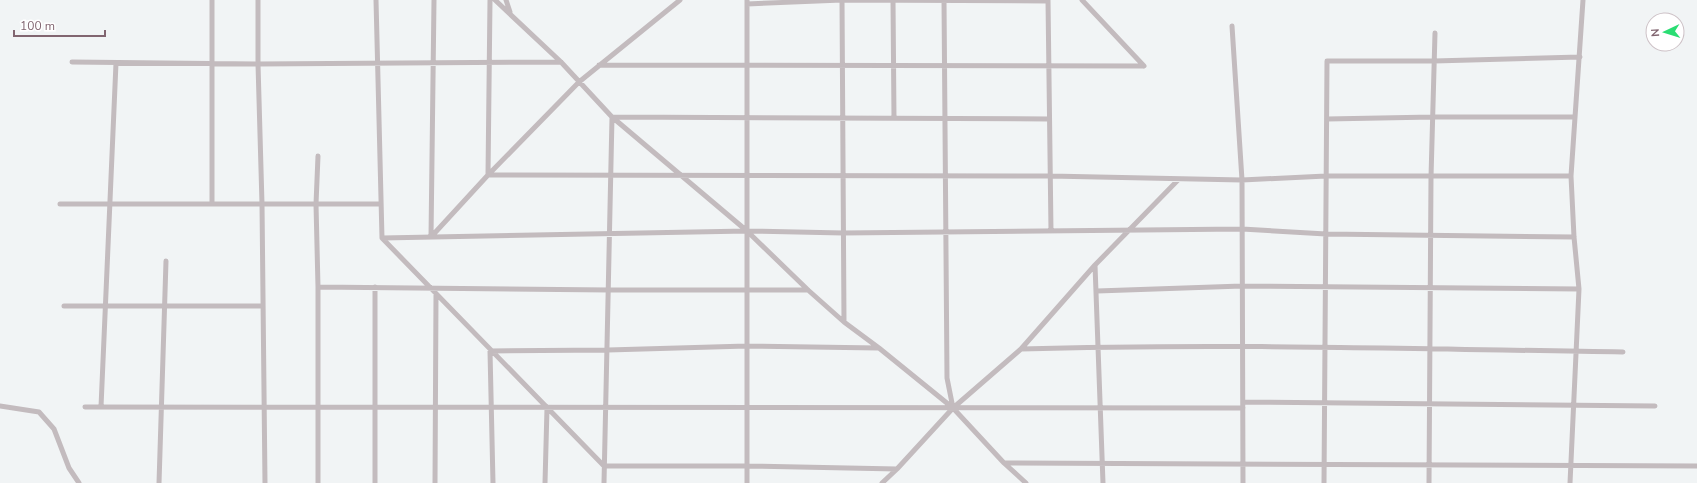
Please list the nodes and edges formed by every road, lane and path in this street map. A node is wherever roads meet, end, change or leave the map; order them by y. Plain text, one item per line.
1 (212, 0) edge
2 (258, 0) edge
3 (376, 0) edge
4 (434, 0) edge
5 (490, 0) edge
6 (495, 0) edge
7 (506, 0) edge
8 (680, 0) edge
9 (842, 0) edge
10 (893, 0) edge
11 (944, 0) edge
12 (1048, 0) edge
13 (1082, 0) edge
14 (1088, 0) edge
15 (1583, 0) edge
16 (747, 2) edge
17 (510, 14) junction
18 (1232, 26) dead end
19 (1435, 33) dead end
20 (1580, 57) junction
21 (1434, 61) junction
22 (72, 62) dead end
23 (561, 62) junction
24 (116, 63) junction
25 (433, 63) junction
26 (489, 63) junction
27 (212, 64) junction
28 (258, 64) junction
29 (378, 64) junction
30 (600, 65) junction
31 (747, 65) junction
32 (842, 65) junction
33 (893, 66) junction
34 (944, 66) junction
35 (1049, 66) junction
36 (579, 82) junction
37 (1433, 117) junction
38 (1574, 117) junction
39 (612, 118) junction
40 (747, 118) junction
41 (842, 118) junction
42 (894, 118) junction
43 (945, 119) junction
44 (1049, 119) junction
45 (1327, 119) junction
46 (318, 156) dead end
47 (488, 175) junction
48 (611, 175) junction
49 (681, 175) junction
50 (747, 175) junction
51 (842, 176) junction
52 (945, 176) junction
53 (1050, 176) junction
54 (1326, 176) junction
55 (1572, 176) junction
56 (1431, 177) junction
57 (1180, 179) junction
58 (1242, 180) junction
59 (60, 204) dead end
60 (110, 204) junction
61 (212, 204) junction
62 (262, 204) junction
63 (316, 204) junction
64 (381, 204) junction
65 (1242, 229) junction
66 (1129, 230) junction
67 (747, 231) junction
68 (1050, 231) junction
69 (946, 232) junction
70 (843, 233) junction
71 (610, 234) junction
72 (1326, 234) junction
73 (1432, 235) junction
74 (432, 237) junction
75 (1574, 237) junction
76 (382, 238) junction
77 (166, 261) dead end
78 (1095, 266) junction
79 (1242, 286) junction
80 (318, 287) junction
81 (428, 287) junction
82 (1326, 287) junction
83 (375, 288) junction
84 (1431, 288) junction
85 (1579, 289) junction
86 (609, 290) junction
87 (747, 290) junction
88 (808, 290) junction
89 (1097, 290) junction
90 (436, 295) junction
91 (64, 306) dead end
92 (105, 306) junction
93 (164, 306) junction
94 (263, 306) junction
95 (844, 322) junction
96 (747, 346) junction
97 (1098, 346) junction
98 (1243, 346) junction
99 (878, 348) junction
100 (1325, 348) junction
101 (1021, 349) junction
102 (1430, 349) junction
103 (608, 350) junction
104 (490, 351) junction
105 (1576, 351) junction
106 (1623, 352) dead end
107 (1243, 402) junction
108 (1325, 403) junction
109 (1430, 404) junction
110 (1574, 405) junction
111 (0, 406) edge
112 (1655, 406) dead end
113 (85, 407) dead end
114 (101, 407) junction
115 (162, 407) junction
116 (264, 407) junction
117 (318, 407) junction
118 (375, 407) junction
119 (435, 407) junction
120 (491, 407) junction
121 (547, 408) junction
122 (607, 408) junction
123 (747, 408) junction
124 (953, 408) junction
125 (1101, 408) junction
126 (1243, 408) junction
127 (1004, 463) junction
128 (1103, 463) junction
129 (1243, 464) junction
130 (1324, 464) junction
131 (1429, 465) junction
132 (1571, 465) junction
133 (604, 466) junction
134 (747, 466) junction
135 (1697, 466) edge
136 (897, 469) junction
137 (885, 482) edge
138 (79, 483) edge
139 (159, 483) edge
140 (265, 483) edge
141 (318, 483) edge
142 (376, 483) edge
143 (435, 483) edge
144 (493, 483) edge
145 (545, 483) edge
146 (604, 483) edge
147 (747, 483) edge
148 (1026, 483) edge
149 (1103, 483) edge
150 (1243, 483) edge
151 (1324, 483) edge
152 (1429, 483) edge
153 (1570, 483) edge

1 - 27 street
2 - 28 street
3 - 29 street
4 - 25 street
5 - 26 street
6 - 17 street
7 - 17 street
8 - 30 street
9 - 10 street
9 - 16 street
9 - 32 street
10 - 11 street
10 - 33 street
11 - 12 street
11 - 34 street
12 - 35 street
13 - 14 street
13 - 35 street
15 - 20 street
16 - 31 street
17 - 23 street
18 - 58 street
19 - 21 street
20 - 21 street
20 - 38 street
21 - 37 street
21 - 45 street
22 - 24 street
23 - 26 street
23 - 36 street
24 - 27 street
24 - 60 street
25 - 26 street
25 - 29 street
25 - 74 street
26 - 47 street
27 - 28 street
27 - 61 street
28 - 29 street
28 - 62 street
29 - 64 street
30 - 31 street
30 - 36 street
31 - 32 street
31 - 40 street
32 - 33 street
32 - 41 street
33 - 34 street
33 - 42 street
34 - 35 street
34 - 43 street
35 - 44 street
36 - 39 street
36 - 47 street
37 - 38 street
37 - 45 street
37 - 56 street
38 - 55 street
39 - 40 street
39 - 48 street
39 - 49 street
40 - 41 street
40 - 50 street
41 - 42 street
41 - 51 street
42 - 43 street
43 - 44 street
43 - 52 street
44 - 53 street
45 - 54 street
46 - 63 street
47 - 48 street
47 - 74 street
48 - 49 street
48 - 71 street
49 - 50 street
49 - 67 street
50 - 51 street
50 - 67 street
51 - 52 street
51 - 70 street
52 - 53 street
52 - 69 street
53 - 57 street
53 - 68 street
54 - 56 street
54 - 58 street
54 - 72 street
55 - 56 street
55 - 75 street
56 - 73 street
57 - 58 street
57 - 66 street
58 - 65 street
59 - 60 street
60 - 61 street
60 - 92 street
61 - 62 street
62 - 63 street
62 - 94 street
63 - 64 street
63 - 80 street
64 - 76 street
65 - 66 street
65 - 72 street
65 - 79 street
66 - 68 street
66 - 78 street
67 - 70 street
67 - 71 street
67 - 87 street
67 - 88 street
68 - 69 street
69 - 70 street
69 - 124 street
70 - 95 street
71 - 74 street
71 - 86 street
72 - 73 street
72 - 82 street
73 - 75 street
73 - 84 street
74 - 76 street
75 - 85 street
76 - 81 street
77 - 93 street
78 - 89 street
78 - 101 street
79 - 82 street
79 - 89 street
79 - 98 street
80 - 83 street
80 - 117 street
81 - 83 street
81 - 86 street
81 - 90 street
82 - 84 street
82 - 100 street
83 - 118 street
84 - 85 street
84 - 102 street
85 - 105 street
86 - 87 street
86 - 103 street
87 - 88 street
87 - 96 street
88 - 95 street
89 - 97 street
90 - 104 street
90 - 119 street
91 - 92 street
92 - 93 street
92 - 114 street
93 - 94 street
93 - 115 street
94 - 116 street
95 - 99 street
96 - 99 street
96 - 103 street
96 - 123 street
97 - 98 street
97 - 101 street
97 - 125 street
98 - 100 street
98 - 107 street
99 - 124 street
100 - 102 street
100 - 108 street
101 - 124 street
102 - 105 street
102 - 109 street
103 - 104 street
103 - 122 street
104 - 120 street
104 - 121 street
105 - 106 street
105 - 110 street
107 - 108 street
107 - 126 street
108 - 109 street
108 - 130 street
109 - 110 street
109 - 131 street
110 - 112 street
110 - 132 street
111 - 138 street
113 - 114 street
114 - 115 street
115 - 116 street
115 - 139 street
116 - 117 street
116 - 140 street
117 - 118 street
117 - 141 street
118 - 119 street
118 - 142 street
119 - 120 street
119 - 143 street
120 - 121 street
120 - 144 street
121 - 122 street
121 - 133 street
121 - 145 street
122 - 123 street
122 - 133 street
123 - 124 street
123 - 134 street
124 - 125 street
124 - 127 street
124 - 136 street
125 - 126 street
125 - 128 street
126 - 129 street
127 - 128 street
127 - 148 street
128 - 129 street
128 - 149 street
129 - 130 street
129 - 150 street
130 - 131 street
130 - 151 street
131 - 132 street
131 - 152 street
132 - 135 street
132 - 153 street
133 - 134 street
133 - 146 street
134 - 136 street
134 - 147 street
136 - 137 street

